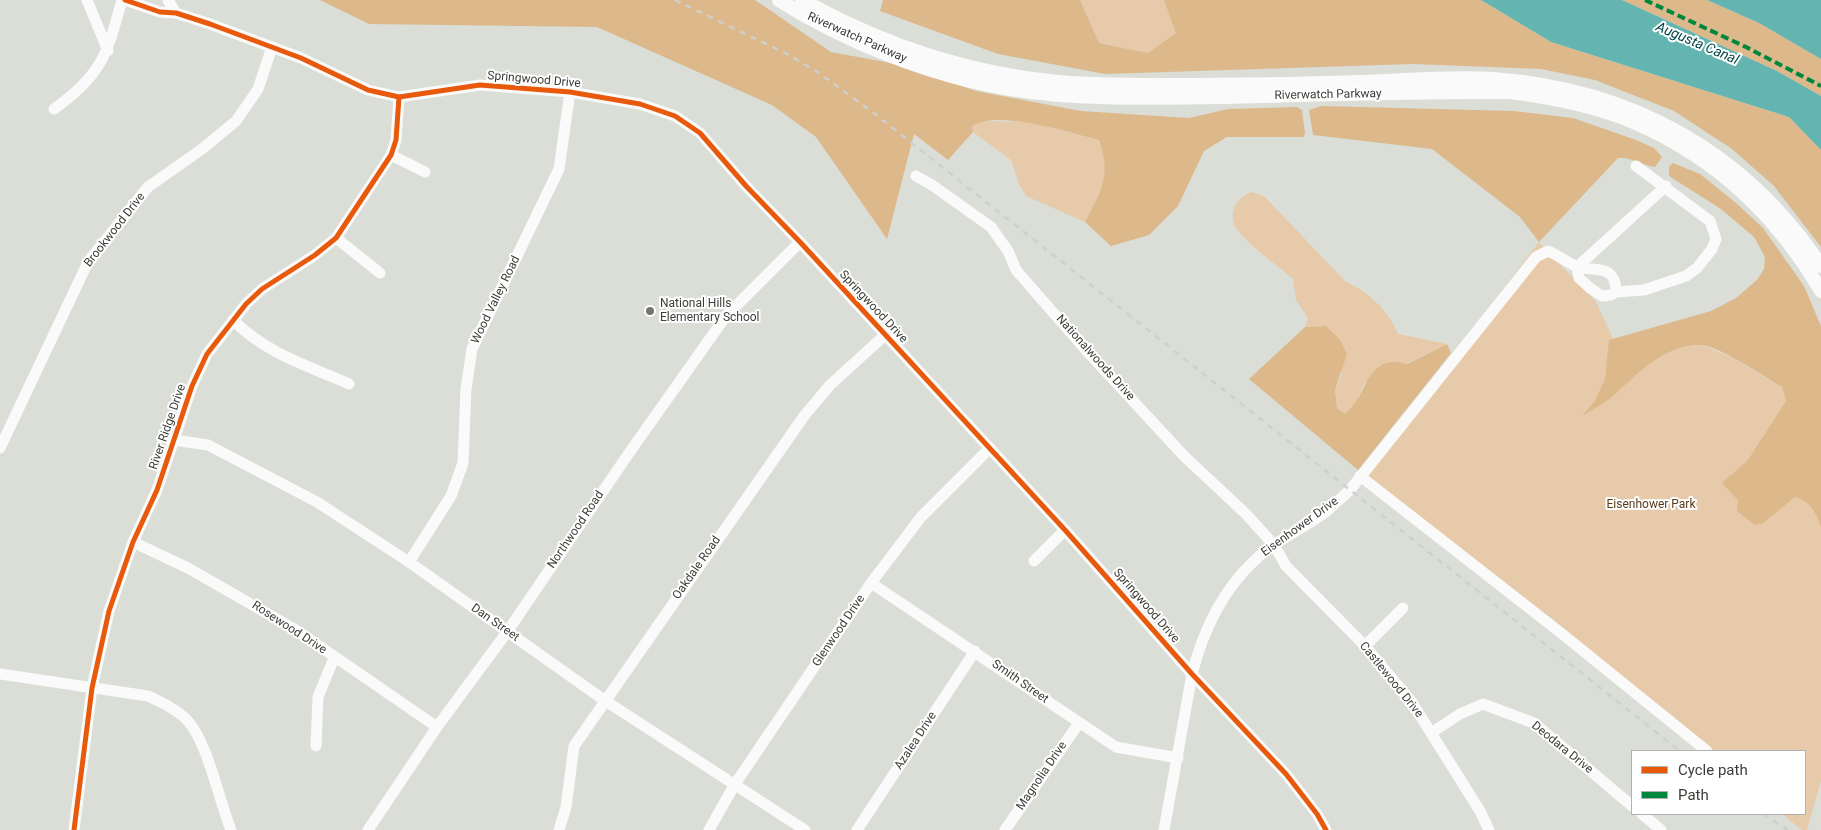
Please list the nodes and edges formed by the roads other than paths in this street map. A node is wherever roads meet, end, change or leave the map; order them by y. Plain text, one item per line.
1 (87, 0) edge
2 (123, 0) edge
3 (168, 0) edge
4 (779, 0) edge
5 (802, 0) edge
6 (176, 13) junction
7 (272, 47) junction
8 (108, 51) junction
9 (570, 92) junction
10 (399, 97) junction
11 (54, 109) dead end
12 (391, 155) junction
13 (1636, 166) dead end
14 (425, 172) dead end
15 (916, 176) dead end
16 (1666, 186) junction
17 (336, 238) junction
18 (800, 242) junction
19 (1821, 266) edge
20 (1577, 267) junction
21 (380, 273) dead end
22 (1616, 292) junction
23 (1821, 292) edge
24 (233, 320) junction
25 (885, 335) junction
26 (349, 384) dead end
27 (174, 440) junction
28 (0, 448) edge
29 (990, 448) junction
30 (1360, 476) junction
31 (1065, 530) junction
32 (133, 542) junction
33 (1274, 545) junction
34 (1034, 560) dead end
35 (409, 562) junction
36 (871, 583) junction
37 (1404, 608) dead end
38 (507, 632) junction
39 (1365, 646) junction
40 (975, 651) junction
41 (334, 658) junction
42 (0, 674) edge
43 (1192, 674) junction
44 (92, 688) junction
45 (604, 700) junction
46 (1079, 723) junction
47 (437, 727) junction
48 (1432, 733) junction
49 (316, 746) dead end
50 (1706, 750) edge
51 (1178, 758) junction
52 (735, 784) junction
53 (1631, 805) edge
54 (1643, 815) edge
55 (74, 830) edge
56 (231, 830) edge
57 (368, 830) edge
58 (560, 830) edge
59 (709, 830) edge
60 (805, 830) edge
61 (857, 830) edge
62 (1005, 830) edge
63 (1164, 830) edge
64 (1326, 830) edge
65 (1490, 830) edge
66 (1662, 830) edge

1 - 8 street
2 - 6 street, Springwood Drive
2 - 8 street
3 - 6 street
4 - 23 main road, Riverwatch Parkway
5 - 19 main road, Riverwatch Parkway
6 - 7 street, Springwood Drive
7 - 10 street, Springwood Drive
7 - 28 street, Brookwood Drive
8 - 11 street
9 - 10 street, Springwood Drive
9 - 18 street, Springwood Drive
9 - 35 street, Wood Valley Road
10 - 12 street, River Ridge Drive
12 - 14 street
12 - 17 street, River Ridge Drive
13 - 16 street
15 - 33 street, Nationalwoods Drive
16 - 20 street
16 - 22 street
17 - 21 street
17 - 24 street, River Ridge Drive
18 - 25 street, Springwood Drive
18 - 38 street, Northwood Road
20 - 22 street
20 - 22 street
20 - 30 street, Eisenhower Drive
24 - 26 street
24 - 27 street, River Ridge Drive
25 - 29 street, Springwood Drive
25 - 45 street, Oakdale Road
27 - 32 street, River Ridge Drive
27 - 35 street, Dan Street
29 - 31 street, Springwood Drive
29 - 36 street, Glenwood Drive
30 - 33 street, Eisenhower Drive
30 - 50 street
31 - 34 street
31 - 43 street, Springwood Drive
32 - 41 street, Rosewood Drive
32 - 44 street, River Ridge Drive
33 - 39 street, Castlewood Drive
33 - 43 street, Eisenhower Drive
35 - 38 street, Dan Street
36 - 40 street, Smith Street
36 - 52 street, Glenwood Drive
37 - 39 street
38 - 45 street, Dan Street
38 - 47 street, Northwood Road
39 - 48 street, Castlewood Drive
40 - 46 street, Smith Street
40 - 61 street, Azalea Drive
41 - 47 street, Rosewood Drive
41 - 49 street
42 - 44 street
43 - 51 street, Eisenhower Drive
43 - 64 street, Springwood Drive
44 - 55 street, River Ridge Drive
44 - 56 street
45 - 52 street, Dan Street
45 - 58 street, Oakdale Road
46 - 51 street, Smith Street
46 - 62 street, Magnolia Drive
47 - 57 street, Northwood Road
48 - 53 street, Deodara Drive
48 - 65 street, Castlewood Drive
51 - 63 street, Eisenhower Drive
52 - 59 street, Glenwood Drive
52 - 60 street, Dan Street
54 - 66 street

